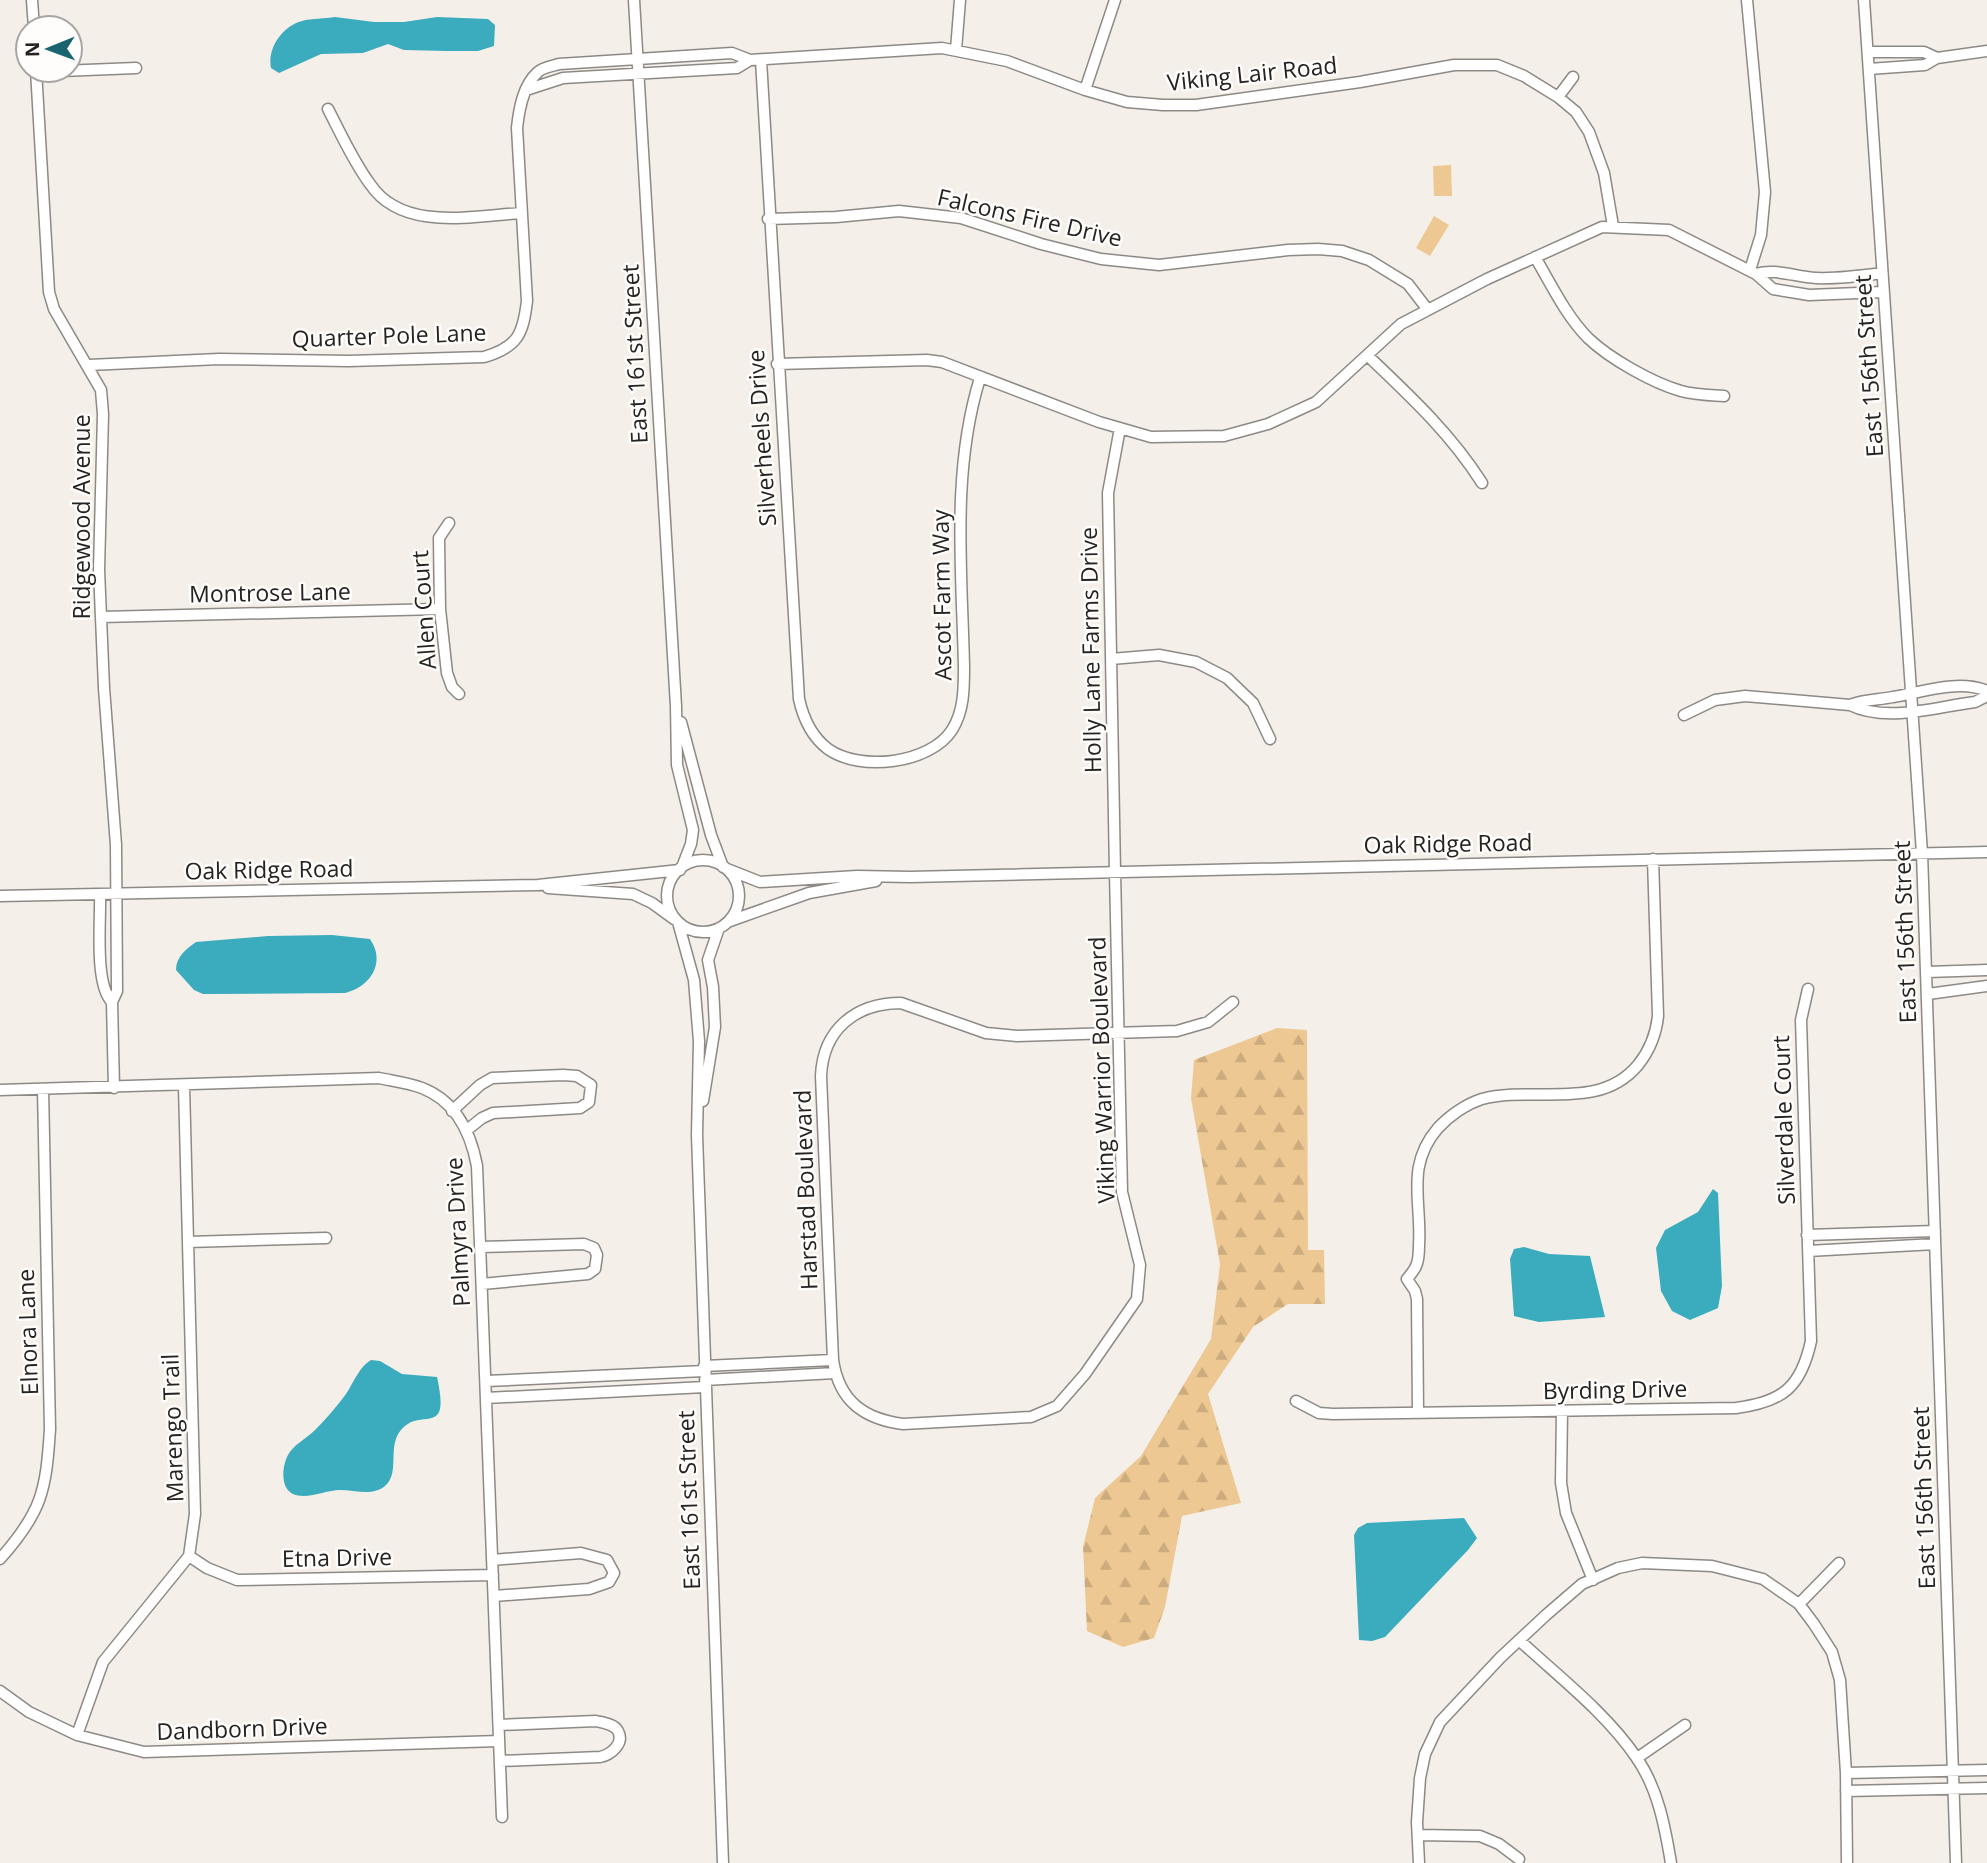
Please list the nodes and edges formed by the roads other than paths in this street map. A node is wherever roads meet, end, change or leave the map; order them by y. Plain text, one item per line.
1 (634, 0) edge
2 (960, 0) edge
3 (1115, 0) edge
4 (1747, 0) edge
5 (1864, 0) edge
6 (956, 50) junction
7 (1987, 51) edge
8 (1868, 52) junction
9 (637, 58) junction
10 (1937, 58) junction
11 (755, 60) junction
12 (136, 68) dead end
13 (1869, 69) junction
14 (84, 70) edge
15 (638, 75) junction
16 (1573, 77) dead end
17 (37, 84) edge
18 (526, 90) junction
19 (1084, 90) junction
20 (1558, 97) junction
21 (328, 108) dead end
22 (521, 213) junction
23 (768, 219) junction
24 (1613, 226) junction
25 (1535, 257) junction
26 (1753, 272) junction
27 (1882, 272) junction
28 (1883, 292) junction
29 (1428, 310) junction
30 (1368, 356) junction
31 (777, 364) junction
32 (89, 365) junction
33 (980, 378) junction
34 (1724, 396) dead end
35 (1120, 428) junction
36 (1482, 484) dead end
37 (449, 523) dead end
38 (440, 609) junction
39 (101, 617) junction
40 (1111, 659) junction
41 (459, 694) dead end
42 (1911, 694) junction
43 (1987, 694) edge
44 (1850, 705) junction
45 (676, 706) junction
46 (1912, 712) junction
47 (1684, 715) dead end
48 (1269, 739) dead end
49 (881, 761) joint
50 (1987, 852) edge
51 (1922, 853) junction
52 (1653, 859) junction
53 (681, 868) junction
54 (725, 868) junction
55 (1115, 872) junction
56 (910, 877) junction
57 (538, 885) junction
58 (116, 893) junction
59 (100, 894) junction
60 (0, 896) edge
61 (677, 921) junction
62 (724, 925) junction
63 (1987, 970) edge
64 (1927, 972) junction
65 (1987, 986) edge
66 (1808, 989) dead end
67 (1928, 994) junction
68 (112, 1002) junction
69 (1233, 1002) dead end
70 (1119, 1032) junction
71 (184, 1086) junction
72 (114, 1088) junction
73 (43, 1089) junction
74 (0, 1090) edge
75 (452, 1111) junction
76 (467, 1130) junction
77 (697, 1135) junction
78 (1935, 1231) junction
79 (1807, 1235) junction
80 (326, 1238) dead end
81 (188, 1242) junction
82 (1935, 1244) junction
83 (480, 1247) junction
84 (1808, 1251) junction
85 (482, 1284) junction
86 (832, 1360) junction
87 (835, 1373) junction
88 (705, 1376) junction
89 (486, 1381) junction
90 (486, 1398) junction
91 (1296, 1401) dead end
92 (1057, 1406) joint
93 (1562, 1410) junction
94 (1418, 1412) junction
95 (189, 1556) junction
96 (0, 1559) edge
97 (492, 1560) junction
98 (1839, 1563) dead end
99 (493, 1576) junction
100 (1592, 1580) junction
101 (494, 1596) junction
102 (1799, 1604) junction
103 (1519, 1640) junction
104 (0, 1691) edge
105 (499, 1725) junction
106 (1685, 1725) dead end
107 (77, 1735) junction
108 (499, 1741) junction
109 (1637, 1758) junction
110 (500, 1761) junction
111 (1953, 1770) junction
112 (1987, 1770) edge
113 (1846, 1773) junction
114 (1987, 1788) edge
115 (1953, 1789) junction
116 (1846, 1791) junction
117 (502, 1818) dead end
118 (1418, 1835) junction
119 (1519, 1859) dead end
120 (723, 1863) edge
121 (1419, 1863) edge
122 (1671, 1863) edge
123 (1847, 1863) edge
124 (1956, 1863) edge

1 - 9 street, East 161st Street
2 - 6 street
3 - 19 street
4 - 26 street
5 - 8 street, East 156th Street
6 - 11 street, Viking Lair Road
6 - 19 street, Viking Lair Road
7 - 10 street
8 - 10 street
8 - 13 street, East 156th Street
9 - 11 street
9 - 15 street, East 161st Street
9 - 18 street
10 - 13 street
11 - 15 street, Viking Lair Road
11 - 23 street, Silverheels Drive
12 - 14 street
13 - 27 street, East 156th Street
15 - 18 street
15 - 45 street, East 161st Street
16 - 20 street
17 - 32 street, Ridgewood Avenue
18 - 22 street, Quarter Pole Lane
19 - 20 street, Viking Lair Road
20 - 24 street, Viking Lair Road
21 - 22 street
22 - 32 street, Quarter Pole Lane
23 - 29 street, Falcons Fire Drive
23 - 31 street, Silverheels Drive
24 - 25 street
24 - 26 street
25 - 29 street
25 - 34 street
26 - 27 street
26 - 28 street
27 - 28 street, East 156th Street
28 - 42 street, East 156th Street
29 - 30 street
30 - 35 street
30 - 36 street
31 - 33 street
31 - 49 street, Silverheels Drive
32 - 39 street, Ridgewood Avenue
33 - 35 street
33 - 49 street, Ascot Farm Way
35 - 40 street, Holly Lane Farms Drive
37 - 38 street, Allen Court
38 - 39 street, Montrose Lane
38 - 41 street, Allen Court
39 - 58 street, Ridgewood Avenue
40 - 48 street
40 - 55 street, Holly Lane Farms Drive
42 - 43 street
42 - 44 street
42 - 46 street, East 156th Street
43 - 46 street
44 - 46 street
44 - 47 street
45 - 53 street, East 161st Street
45 - 54 street, East 161st Street
46 - 51 street, East 156th Street
50 - 51 street, Oak Ridge Road
51 - 52 street, Oak Ridge Road
51 - 64 street, East 156th Street
52 - 55 street, Oak Ridge Road
52 - 94 street
53 - 54 street
53 - 57 street, Oak Ridge Road
53 - 61 street
54 - 56 street, Oak Ridge Road
54 - 62 street
55 - 56 street, Oak Ridge Road
55 - 70 street, Viking Warrior Boulevard
56 - 62 street, Oak Ridge Road
57 - 58 street, Oak Ridge Road
57 - 61 street, Oak Ridge Road
58 - 59 street, Oak Ridge Road
58 - 68 street, Ridgewood Avenue
59 - 60 street, Oak Ridge Road
59 - 68 street
61 - 62 street
61 - 77 street, East 161st Street
62 - 77 street, East 161st Street
63 - 64 street
64 - 67 street, East 156th Street
65 - 67 street
66 - 79 street, Silverdale Court
67 - 78 street, East 156th Street
68 - 72 street
69 - 70 street
70 - 86 street, Harstad Boulevard
70 - 92 street, Viking Warrior Boulevard
71 - 72 street, Palmyra Drive
71 - 75 street, Palmyra Drive
71 - 81 street, Marengo Trail
72 - 73 street, Palmyra Drive
73 - 74 street, Palmyra Drive
73 - 96 street, Elnora Lane
75 - 76 street, Palmyra Drive
75 - 76 street
76 - 83 street, Palmyra Drive
77 - 88 street, East 161st Street
78 - 79 street
78 - 82 street, East 156th Street
79 - 84 street, Silverdale Court
80 - 81 street
81 - 95 street, Marengo Trail
82 - 84 street
82 - 111 street, East 156th Street
83 - 85 street, Palmyra Drive
83 - 85 street
84 - 93 street, Byrding Drive
85 - 89 street, Palmyra Drive
86 - 87 street, Harstad Boulevard
86 - 88 street
87 - 88 street
87 - 92 street, Harstad Boulevard
88 - 89 street
88 - 90 street
88 - 120 street, East 161st Street
89 - 90 street, Palmyra Drive
90 - 97 street, Palmyra Drive
91 - 94 street, Byrding Drive
93 - 94 street, Byrding Drive
93 - 100 street
95 - 99 street, Etna Drive
95 - 107 street
97 - 99 street, Palmyra Drive
97 - 101 street
98 - 102 street
99 - 101 street, Palmyra Drive
100 - 102 street
100 - 103 street
101 - 105 street, Palmyra Drive
102 - 113 street
103 - 109 street
103 - 118 street
104 - 107 street, Dandborn Drive
105 - 108 street, Palmyra Drive
105 - 110 street
106 - 109 street
107 - 108 street, Dandborn Drive
108 - 110 street, Palmyra Drive
109 - 122 street
110 - 117 street, Palmyra Drive
111 - 112 street
111 - 113 street
111 - 115 street, East 156th Street
113 - 116 street
114 - 115 street
115 - 116 street
115 - 124 street, East 156th Street
116 - 123 street
118 - 119 street
118 - 121 street

